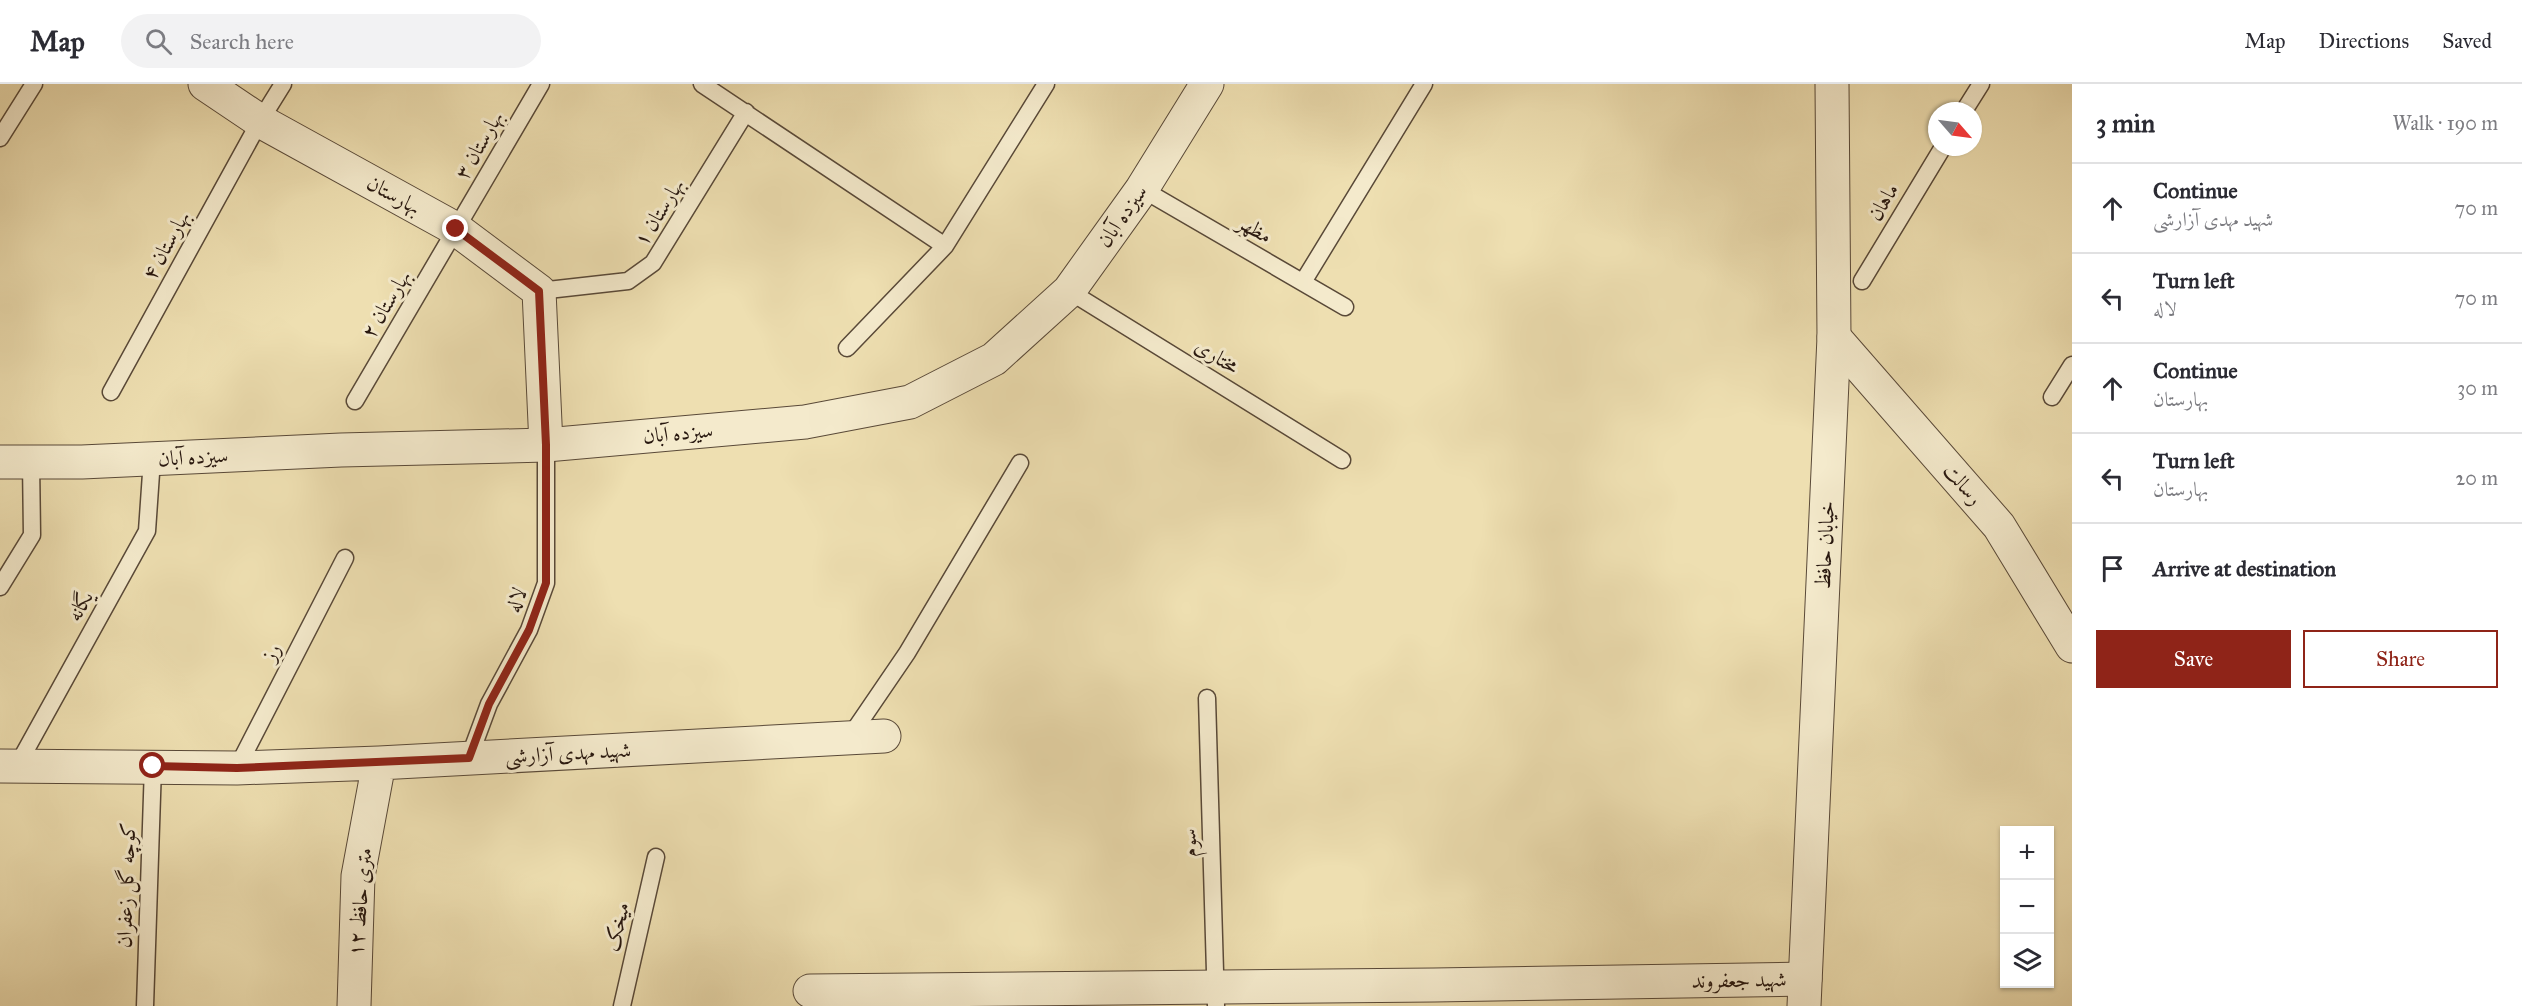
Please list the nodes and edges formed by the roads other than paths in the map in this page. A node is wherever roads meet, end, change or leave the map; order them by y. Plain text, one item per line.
1 (34, 84) edge
2 (205, 84) edge
3 (283, 84) edge
4 (541, 84) edge
5 (702, 84) edge
6 (1046, 84) edge
7 (1207, 84) edge
8 (1424, 84) edge
9 (1832, 84) edge
10 (1981, 84) edge
11 (1970, 102) edge
12 (746, 112) junction
13 (260, 121) junction
14 (0, 138) edge
15 (1938, 156) edge
16 (1142, 189) junction
17 (456, 229) junction
18 (945, 246) junction
19 (1862, 281) dead end
20 (1303, 282) junction
21 (539, 291) junction
22 (1069, 291) junction
23 (1345, 307) dead end
24 (1834, 337) junction
25 (847, 348) dead end
26 (2072, 365) edge
27 (111, 392) dead end
28 (2052, 397) dead end
29 (355, 401) dead end
30 (546, 445) junction
31 (152, 459) junction
32 (1342, 460) dead end
33 (15, 462) edge
34 (1020, 463) dead end
35 (345, 558) dead end
36 (0, 587) edge
37 (2072, 646) edge
38 (1207, 698) dead end
39 (884, 736) dead end
40 (848, 739) junction
41 (469, 758) junction
42 (379, 763) junction
43 (8, 766) edge
44 (153, 766) junction
45 (237, 768) junction
46 (656, 857) dead end
47 (810, 991) dead end
48 (1805, 992) edge
49 (1434, 996) edge
50 (1066, 997) edge
51 (1216, 997) edge
52 (145, 1006) edge
53 (354, 1006) edge
54 (622, 1006) edge

1 - 14 lane
2 - 13 street, بهارستان
3 - 13 lane, بهارستان ۴
4 - 17 lane, بهارستان ۳
5 - 12 lane
6 - 18 lane
7 - 16 street, سیزده آبان
8 - 20 lane
9 - 24 street, خیابان حافظ
10 - 11 lane
12 - 18 lane
12 - 21 lane, بهارستان ۱
13 - 17 street, بهارستان
13 - 27 lane, بهارستان ۴
15 - 19 lane, ماهان
16 - 20 lane, مظهر
16 - 22 street, سیزده آبان
17 - 21 street, بهارستان
17 - 29 lane, بهارستان ۲
18 - 25 lane
20 - 23 lane, مظهر
21 - 30 street
22 - 30 street, سیزده آبان
22 - 32 lane, مختاری
24 - 37 street, رسالت
24 - 48 street, خیابان حافظ
26 - 28 lane
30 - 31 street, سیزده آبان
30 - 41 lane, لاله
31 - 33 street, سیزده آبان
31 - 43 lane, یگانه
33 - 36 lane
34 - 40 lane
35 - 45 lane, رز
38 - 51 lane, سوم
39 - 40 street, شهید مهدی آزارشی
40 - 41 street, شهید مهدی آزارشی
41 - 42 street, شهید مهدی آزارشی
42 - 45 street, شهید مهدی آزارشی
42 - 53 street, ۱۲ متری حافظ
43 - 44 street, شهید مهدی آزارشی
44 - 45 street, شهید مهدی آزارشی
44 - 52 lane, کوچه گل زعفران
46 - 54 lane, میخک
47 - 50 street, شهید جعفروند
48 - 49 street, شهید جعفروند
49 - 51 street, شهید جعفروند
50 - 51 street, شهید جعفروند

